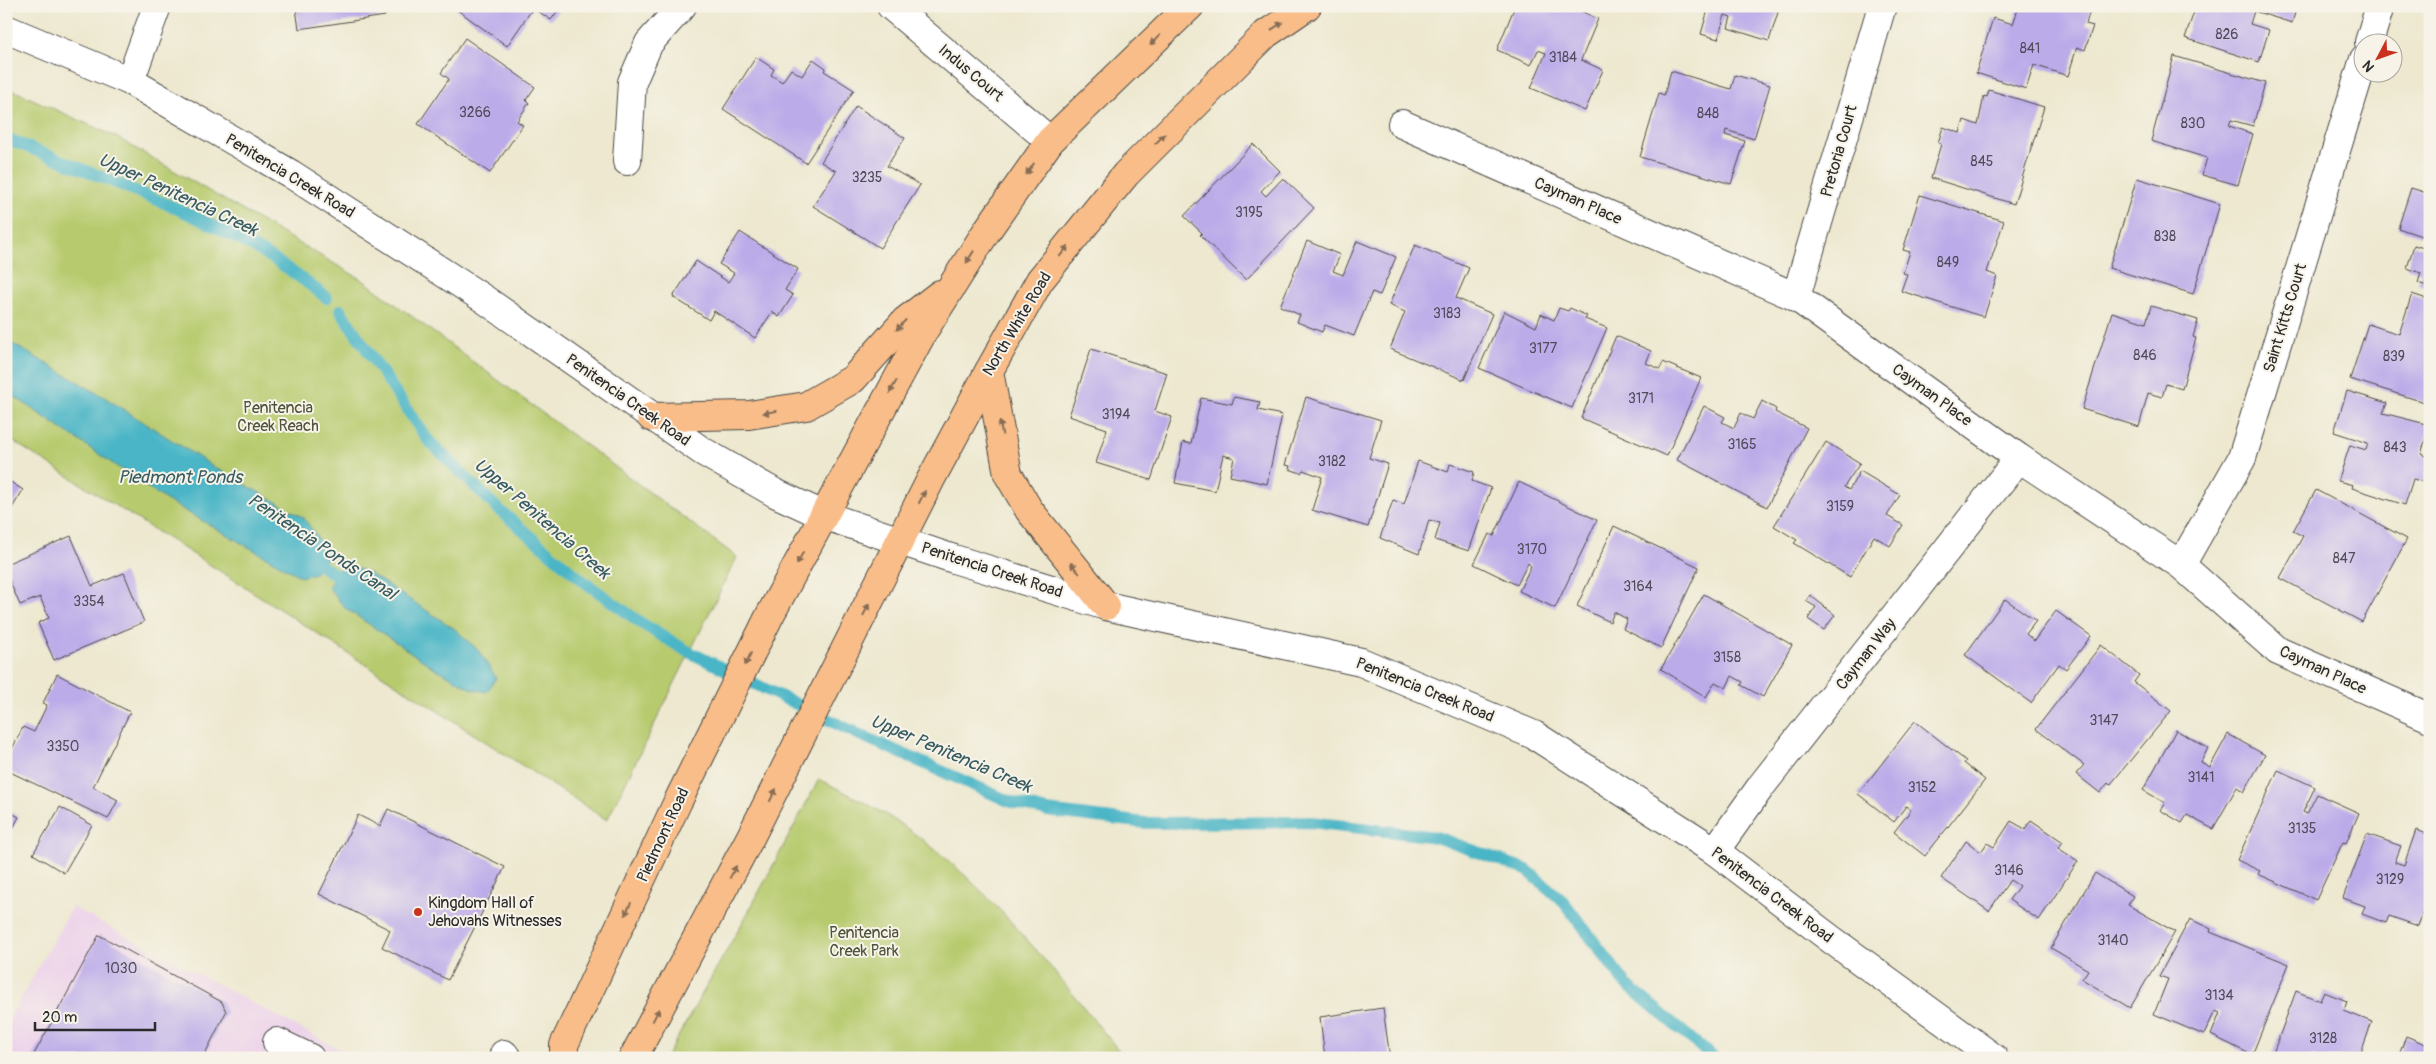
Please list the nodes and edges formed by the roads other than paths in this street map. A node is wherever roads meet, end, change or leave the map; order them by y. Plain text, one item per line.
1 (157, 6) edge
2 (682, 6) edge
3 (891, 6) edge
4 (1190, 6) edge
5 (1307, 6) edge
6 (1882, 6) edge
7 (2380, 6) edge
8 (6, 29) edge
9 (2372, 32) edge
10 (130, 81) junction
11 (2357, 82) edge
12 (1402, 124) dead end
13 (1050, 141) junction
14 (626, 161) dead end
15 (953, 284) junction
16 (1796, 296) junction
17 (988, 371) junction
18 (651, 417) junction
19 (2019, 458) junction
20 (823, 515) junction
21 (900, 541) junction
22 (2181, 565) junction
23 (1106, 606) junction
24 (2430, 718) edge
25 (1715, 851) junction
26 (277, 1042) dead end
27 (310, 1058) edge
28 (564, 1058) edge
29 (633, 1058) edge
30 (1994, 1058) edge

1 - 10 street
2 - 14 street
3 - 13 street, Indus Court
4 -> 13 main road
17 -> 5 main road, North White Road
6 - 16 street, Pretoria Court
7 - 9 street
8 - 10 street, Penitencia Creek Road
10 - 18 street, Penitencia Creek Road
11 - 22 street, Saint Kitts Court
12 - 16 street, Cayman Place
13 -> 15 main road
15 -> 18 main road
15 -> 20 main road
16 - 19 street, Cayman Place
21 -> 17 main road, North White Road
23 -> 17 main road
18 - 20 street, Penitencia Creek Road
19 - 22 street, Cayman Place
19 - 25 street, Cayman Way
20 - 21 street, Penitencia Creek Road
20 -> 28 main road, Piedmont Road
21 - 23 street, Penitencia Creek Road
29 -> 21 main road, North White Road
22 - 24 street, Cayman Place
23 - 25 street, Penitencia Creek Road
25 - 30 street, Penitencia Creek Road
26 - 27 street

